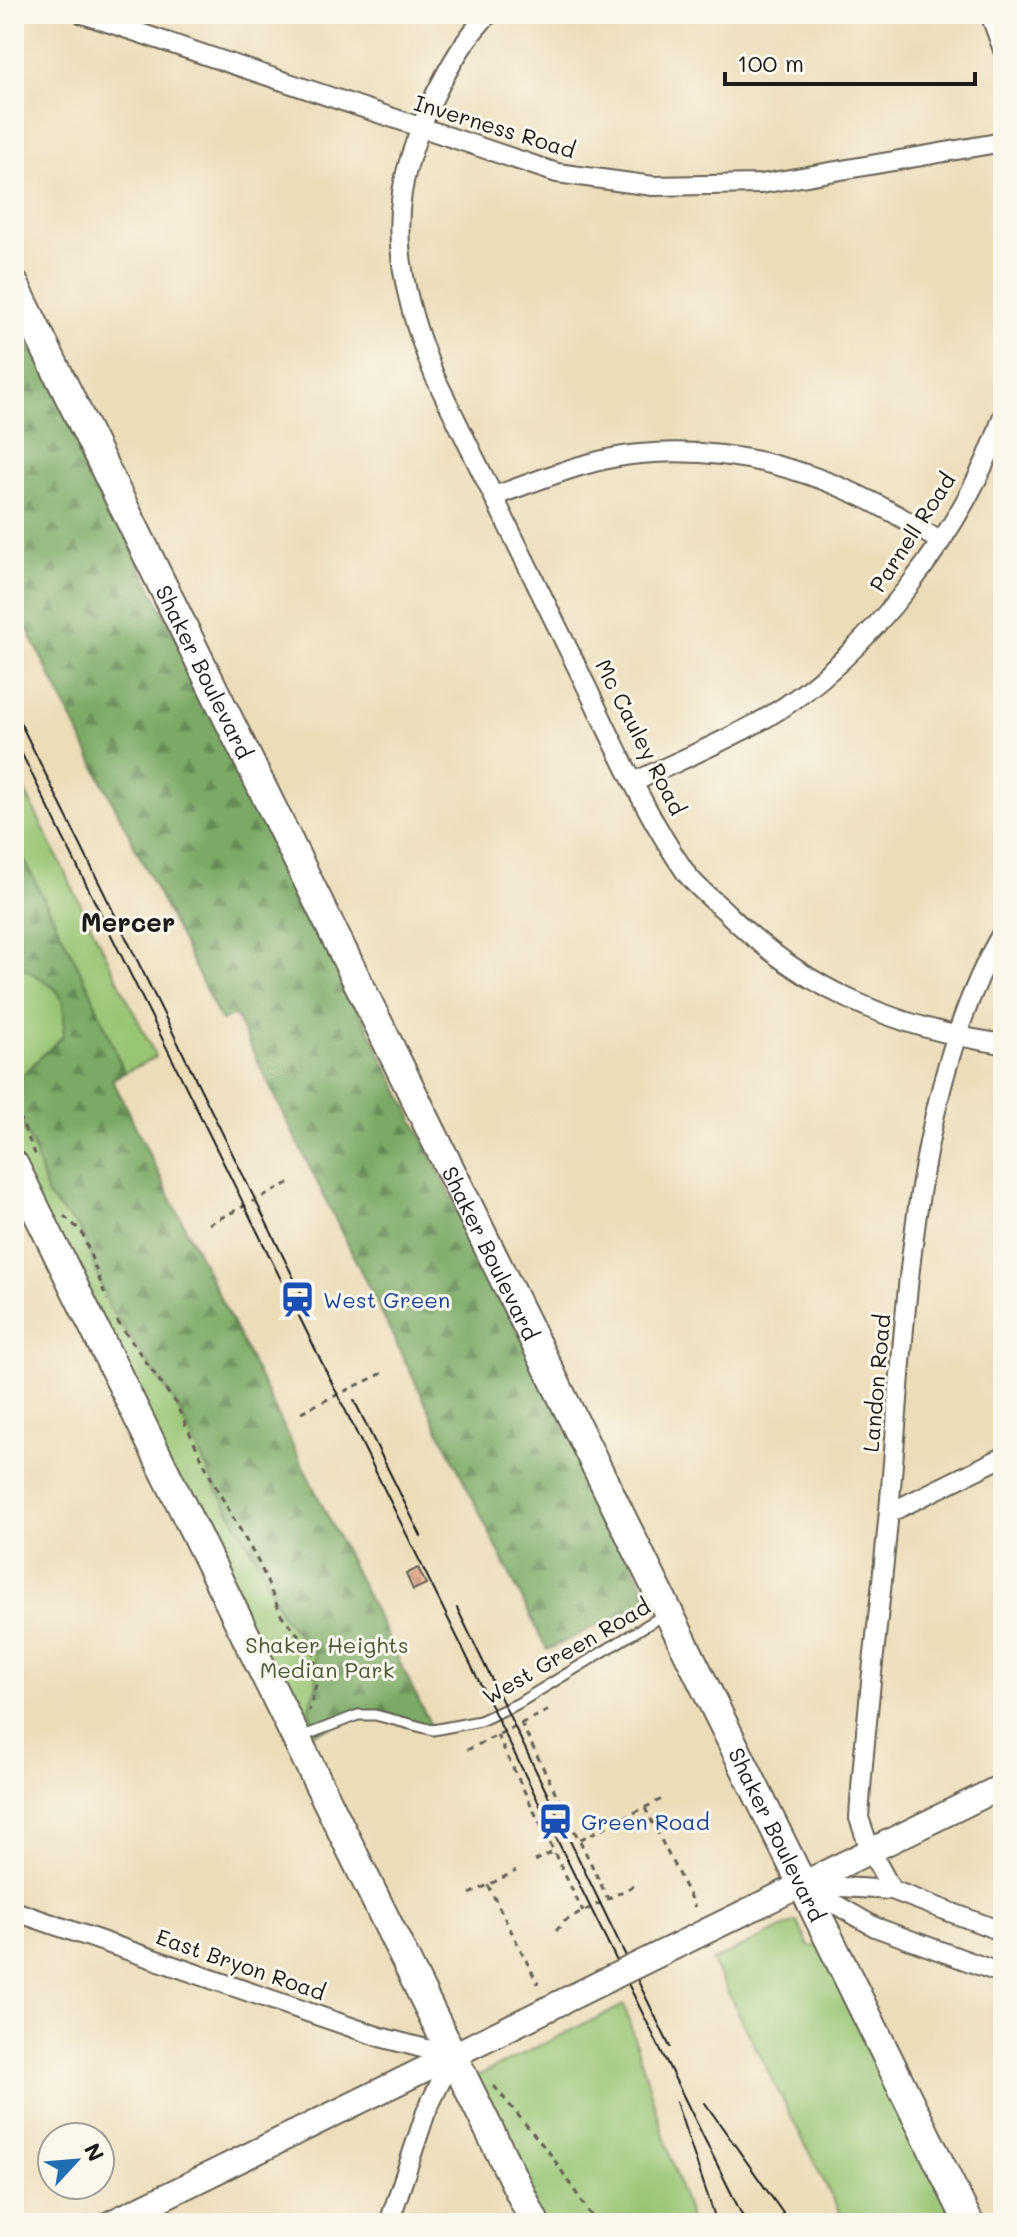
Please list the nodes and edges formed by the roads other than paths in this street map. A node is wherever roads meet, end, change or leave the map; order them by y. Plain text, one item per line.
1 (83, 14) edge
2 (489, 14) edge
3 (990, 14) edge
4 (1003, 50) edge
5 (420, 130) junction
6 (1003, 142) edge
7 (14, 284) edge
8 (1003, 415) edge
9 (494, 496) junction
10 (939, 541) junction
11 (634, 782) junction
12 (1003, 931) edge
13 (957, 1037) junction
14 (1003, 1044) edge
15 (27, 1167) edge
16 (1003, 1457) edge
17 (889, 1513) junction
18 (668, 1612) junction
19 (304, 1729) junction
20 (1003, 1786) edge
21 (870, 1850) junction
22 (802, 1885) junction
23 (892, 1890) junction
24 (14, 1911) edge
25 (1003, 1932) edge
26 (1003, 1974) edge
27 (453, 2056) junction
28 (111, 2223) edge
29 (389, 2223) edge
30 (535, 2223) edge
31 (969, 2223) edge

1 - 5 street, Inverness Road
2 - 5 street, Mc Cauley Road
3 - 4 street
5 - 6 street, Inverness Road
5 - 9 street, Mc Cauley Road
7 - 18 main road, Shaker Boulevard
8 - 10 street, Parnell Road
9 - 10 street
9 - 11 street, Mc Cauley Road
10 - 11 street, Parnell Road
11 - 13 street, Mc Cauley Road
12 - 13 street, Landon Road
13 - 14 street, Mc Cauley Road
13 - 17 street, Landon Road
15 - 19 main road
16 - 17 street
17 - 21 street, Landon Road
18 - 19 lane, West Green Road
18 - 22 main road, Shaker Boulevard
19 - 27 main road
20 - 21 main road
21 - 22 main road
21 - 23 street, Landon Road
22 - 23 street
22 - 26 street
22 - 27 main road, bridge
22 - 31 main road, Shaker Boulevard
23 - 25 street
24 - 27 street, East Bryon Road
27 - 28 main road
27 - 29 street
27 - 30 main road

